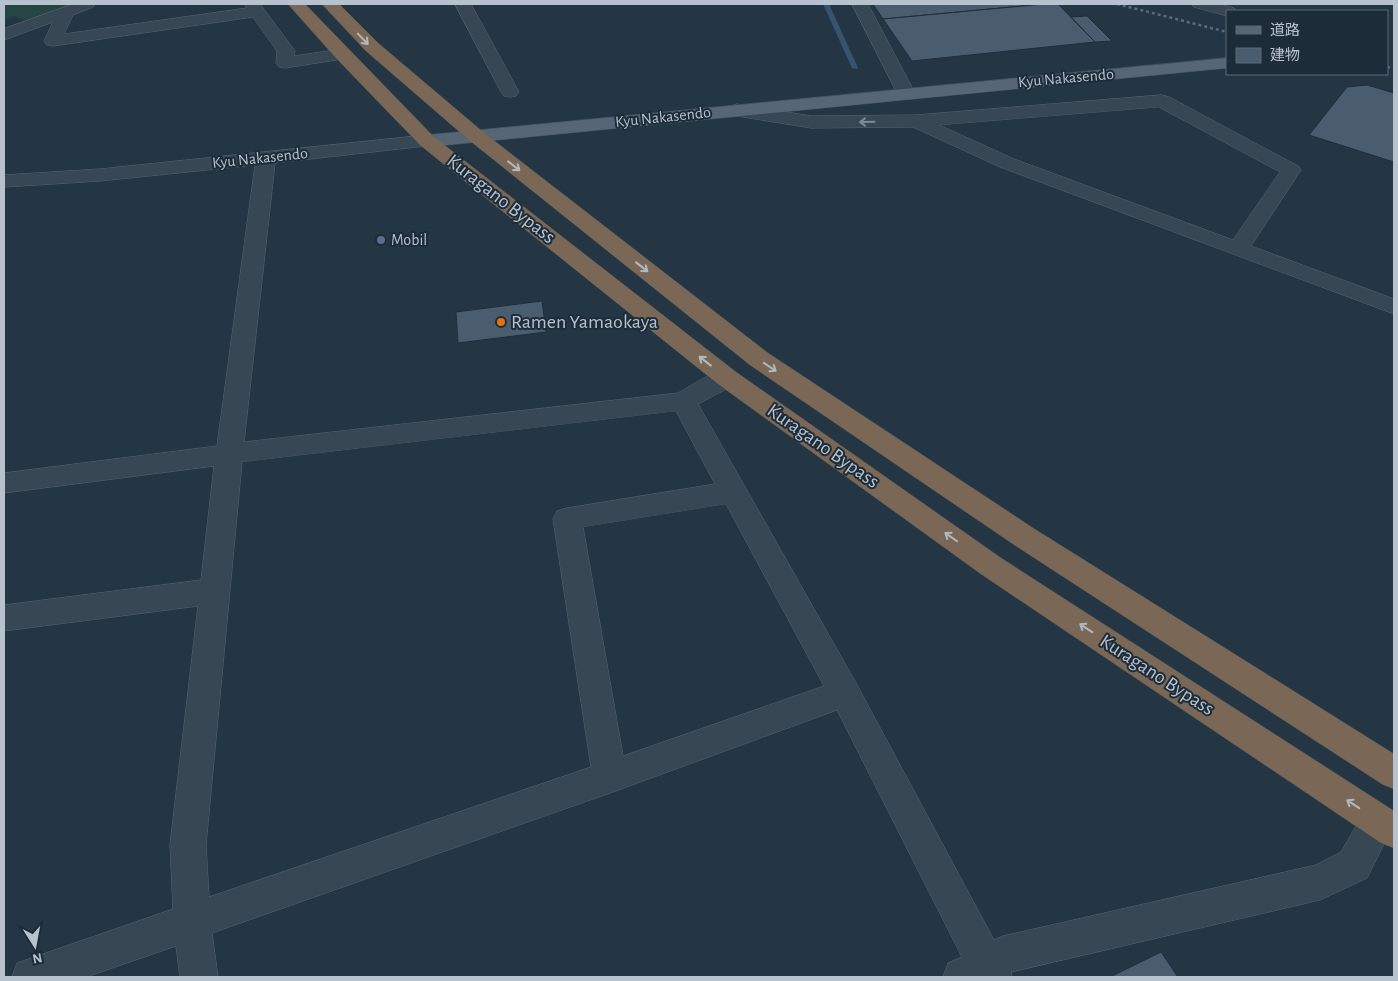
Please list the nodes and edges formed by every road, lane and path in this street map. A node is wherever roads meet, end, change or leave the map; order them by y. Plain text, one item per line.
1 (87, 4) edge
2 (296, 4) edge
3 (330, 4) edge
4 (464, 4) edge
5 (860, 4) edge
6 (1200, 4) edge
7 (255, 7) edge
8 (1226, 10) edge
9 (66, 12) junction
10 (4, 35) edge
11 (342, 54) junction
12 (1226, 63) edge
13 (510, 92) dead end
14 (906, 93) junction
15 (737, 110) junction
16 (916, 121) junction
17 (476, 136) junction
18 (427, 140) junction
19 (266, 157) junction
20 (6, 186) edge
21 (1238, 249) junction
22 (1394, 307) edge
23 (727, 378) junction
24 (535, 400) dead end
25 (682, 401) junction
26 (436, 430) junction
27 (229, 454) junction
28 (4, 482) edge
29 (733, 492) junction
30 (214, 591) junction
31 (4, 618) edge
32 (845, 693) junction
33 (1394, 773) edge
34 (610, 777) junction
35 (1386, 826) edge
36 (192, 922) junction
37 (981, 973) edge
38 (31, 977) edge
39 (199, 977) edge

1 - 9 street
2 - 11 highway, Kuragano Bypass
3 -> 17 highway, Kuragano Bypass
4 - 13 street
5 - 14 street
6 - 8 street
7 - 9 street
7 - 11 street
9 - 10 street
11 - 18 highway, Kuragano Bypass
12 - 14 main road, Kyu Nakasendo
14 - 15 main road, Kyu Nakasendo
16 -> 15 street
15 - 17 main road, Kyu Nakasendo
16 - 21 street
16 - 21 street
17 - 18 main road, Kyu Nakasendo
17 -> 33 highway, Kuragano Bypass
18 - 19 street, Kyu Nakasendo
23 -> 18 highway, Kuragano Bypass
19 - 20 street, Kyu Nakasendo
19 - 27 street
21 - 22 street
23 - 25 street
35 -> 23 highway, Kuragano Bypass
24 - 26 street
25 - 26 street
25 - 29 street
26 - 27 street
27 - 28 street
27 - 30 street
29 - 32 street
29 - 34 street
30 - 31 street
30 - 36 street
32 - 34 street
32 - 37 street
34 - 36 street
35 - 37 street
36 - 38 street
36 - 39 street

